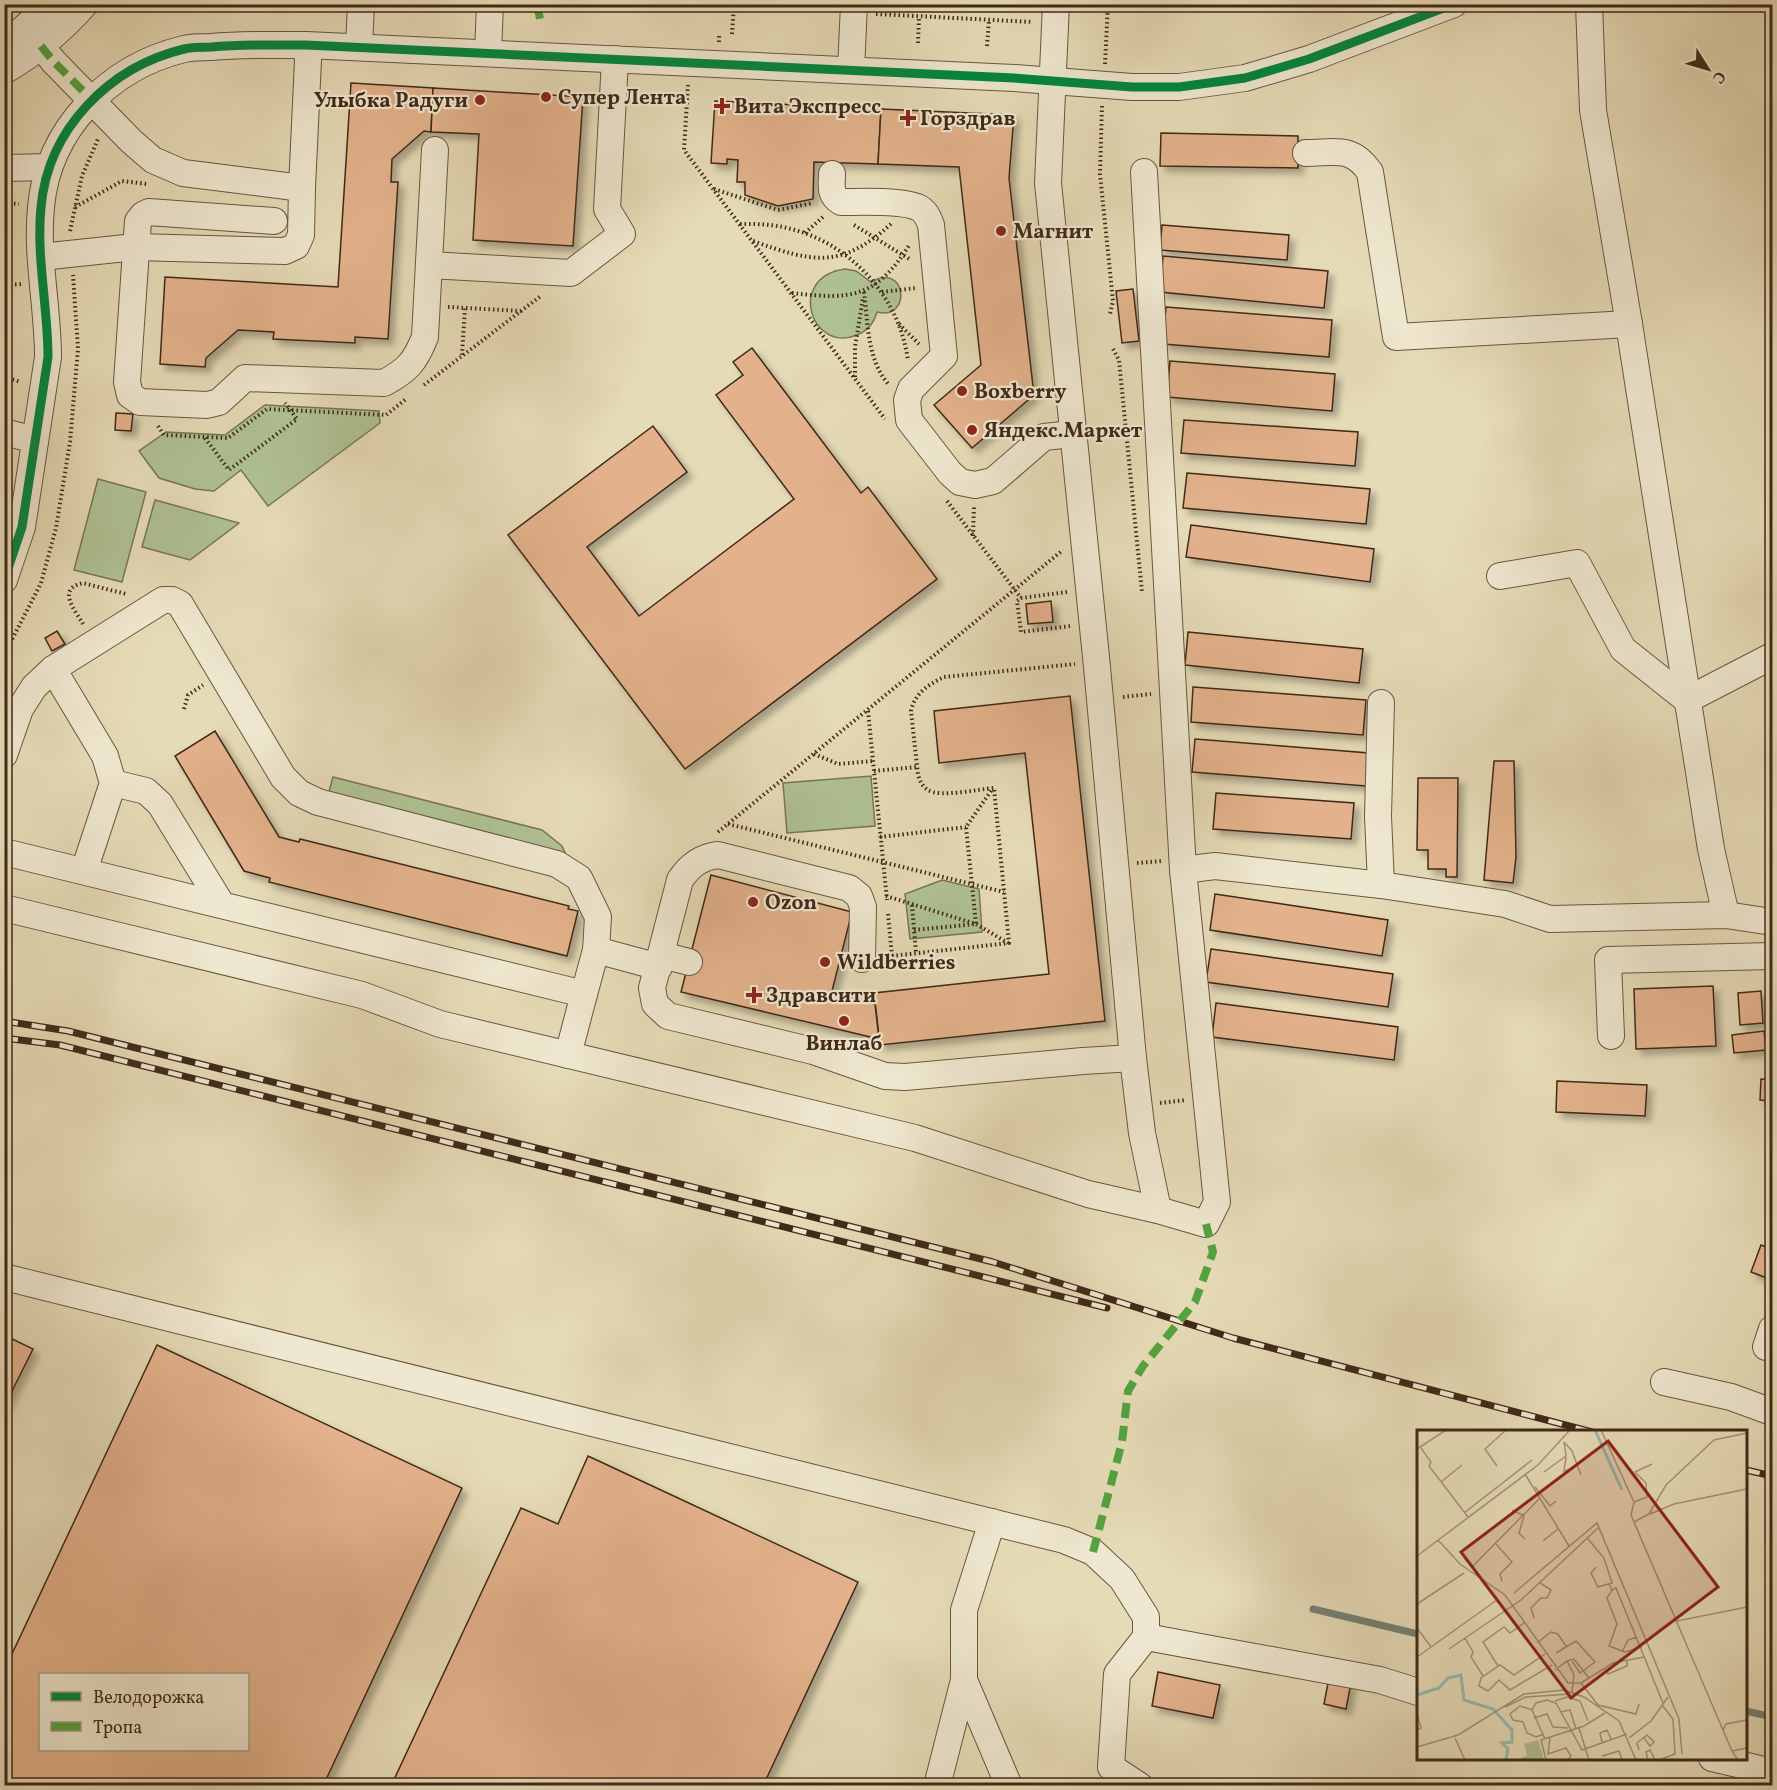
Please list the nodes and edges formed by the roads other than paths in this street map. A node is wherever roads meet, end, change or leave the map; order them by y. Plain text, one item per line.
1 (51, 4) edge
2 (85, 4) edge
3 (361, 4) edge
4 (490, 4) edge
5 (1455, 4) edge
6 (1589, 4) edge
7 (854, 9) edge
8 (1055, 14) edge
9 (33, 37) junction
10 (4, 44) edge
11 (306, 45) junction
12 (359, 47) junction
13 (488, 53) junction
14 (615, 59) junction
15 (851, 70) junction
16 (4, 71) edge
17 (1052, 81) junction
18 (92, 100) junction
19 (435, 150) dead end
20 (1306, 153) dead end
21 (50, 167) junction
22 (4, 168) edge
23 (1144, 172) dead end
24 (832, 174) dead end
25 (302, 188) junction
26 (274, 221) dead end
27 (135, 247) junction
28 (41, 257) junction
29 (429, 265) junction
30 (1629, 324) junction
31 (4, 432) edge
32 (1072, 434) junction
33 (35, 440) junction
34 (1500, 576) dead end
35 (4, 580) edge
36 (1773, 656) edge
37 (53, 669) junction
38 (1687, 700) junction
39 (1381, 703) dead end
40 (4, 755) edge
41 (113, 783) junction
42 (4, 852) edge
43 (1176, 865) junction
44 (84, 871) junction
45 (1381, 885) junction
46 (222, 905) junction
47 (4, 908) edge
48 (1726, 915) junction
49 (1773, 922) edge
50 (596, 950) junction
51 (1773, 956) edge
52 (862, 959) road end
53 (660, 961) junction
54 (688, 962) dead end
55 (584, 994) junction
56 (1611, 1036) dead end
57 (568, 1055) junction
58 (1133, 1058) junction
59 (1158, 1210) junction
60 (4, 1278) edge
61 (1664, 1382) dead end
62 (1773, 1412) edge
63 (992, 1522) junction
64 (1146, 1637) junction
65 (964, 1680) junction
66 (1417, 1691) edge
67 (1721, 1760) edge
68 (1773, 1772) edge
69 (937, 1785) edge
70 (1009, 1785) edge
71 (1140, 1785) edge

1 - 9 street
2 - 9 street
3 - 12 street
4 - 13 street
5 - 17 street
6 - 30 street
7 - 15 street
8 - 17 street
9 - 10 street
9 - 16 street
9 - 18 street
11 - 12 street
11 - 18 street
11 - 25 street
12 - 13 street
13 - 14 street
14 - 15 street
14 - 29 street
15 - 17 street
17 - 32 street
18 - 21 street
18 - 25 street
19 - 29 street
20 - 30 street
21 - 22 street
21 - 28 street
23 - 43 street
24 - 32 street
25 - 27 street
26 - 27 street
27 - 28 street
27 - 29 street
28 - 33 street
30 - 38 street
31 - 33 street
32 - 58 street
33 - 35 street
34 - 38 street
36 - 38 street
37 - 40 street
37 - 41 street
37 - 50 street
38 - 48 street
39 - 45 street
41 - 44 street
41 - 46 street
42 - 44 street
43 - 45 street
43 - 59 street
44 - 46 street
45 - 48 street
46 - 55 street
47 - 57 street
48 - 49 street
50 - 53 street
50 - 55 street
51 - 56 street
52 - 53 street
53 - 54 street
53 - 58 street
55 - 57 street
57 - 59 street
58 - 59 street
60 - 63 street
61 - 62 street
63 - 64 street
63 - 65 street
64 - 66 street
64 - 71 street
65 - 69 street
65 - 70 street
67 - 68 street

